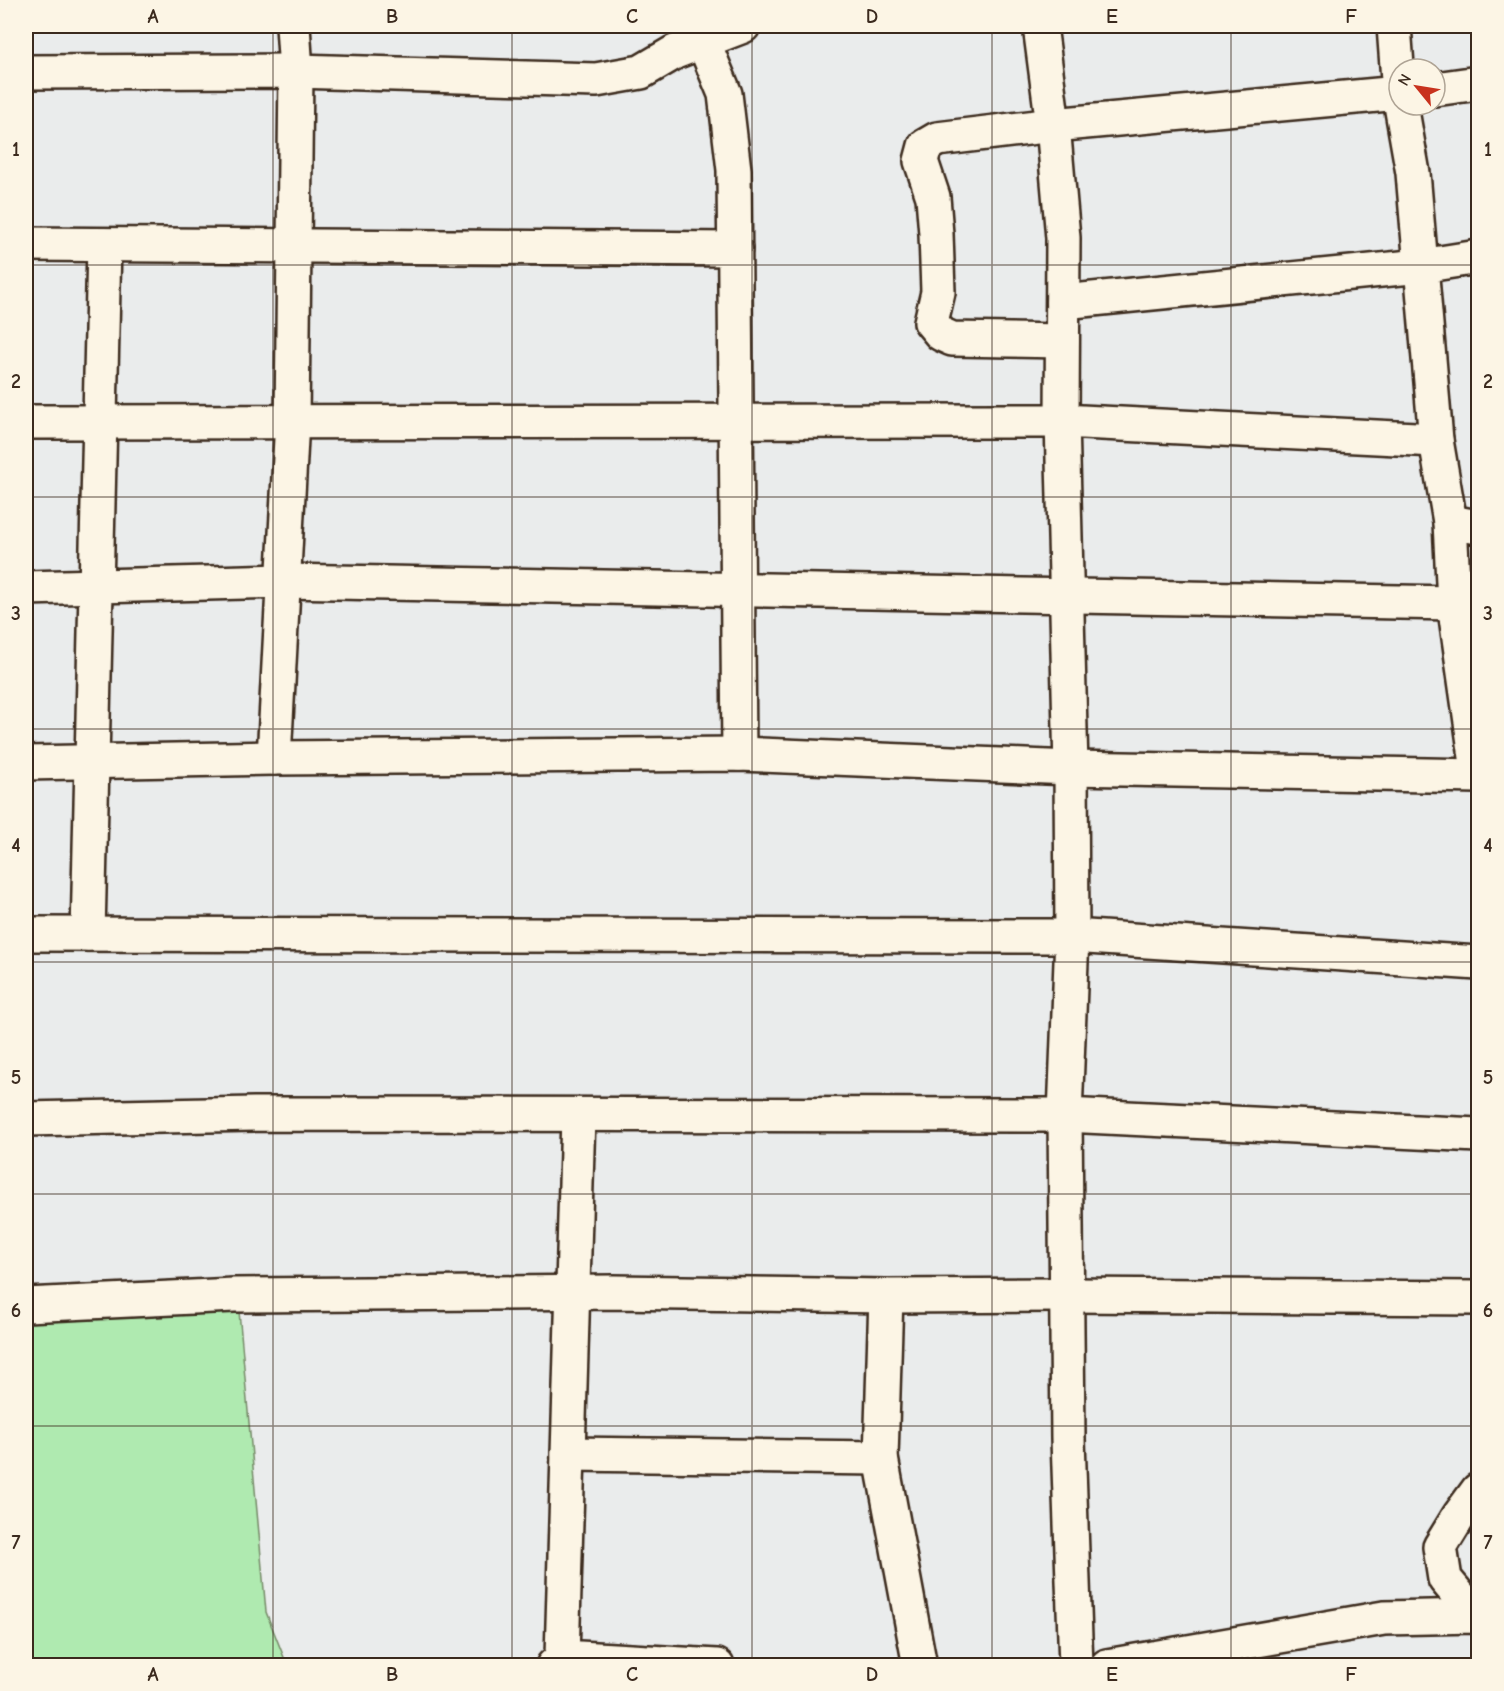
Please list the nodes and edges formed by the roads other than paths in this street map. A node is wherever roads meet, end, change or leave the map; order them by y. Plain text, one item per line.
1 (293, 26) edge
2 (743, 26) edge
3 (1040, 26) edge
4 (1394, 26) edge
5 (703, 41) junction
6 (1396, 57) edge
7 (296, 71) junction
8 (26, 72) edge
9 (1479, 83) edge
10 (1447, 87) edge
11 (1387, 94) edge
12 (1403, 117) edge
13 (1053, 125) junction
14 (26, 244) edge
15 (104, 245) junction
16 (294, 246) junction
17 (735, 249) junction
18 (1479, 257) edge
19 (1421, 266) junction
20 (1063, 302) junction
21 (1062, 341) junction
22 (292, 420) junction
23 (736, 420) junction
24 (1062, 421) junction
25 (26, 422) edge
26 (100, 422) junction
27 (1436, 440) junction
28 (1464, 524) edge
29 (284, 580) junction
30 (96, 586) junction
31 (26, 588) edge
32 (738, 589) junction
33 (1066, 596) junction
34 (1454, 603) junction
35 (739, 754) junction
36 (273, 758) junction
37 (92, 761) junction
38 (26, 763) edge
39 (1071, 768) junction
40 (1479, 771) edge
41 (1479, 776) edge
42 (26, 934) edge
43 (88, 934) junction
44 (1072, 936) junction
45 (1479, 963) edge
46 (1065, 1115) junction
47 (579, 1116) junction
48 (26, 1119) edge
49 (1479, 1136) edge
50 (574, 1293) junction
51 (1067, 1295) junction
52 (886, 1296) junction
53 (1479, 1298) edge
54 (26, 1305) edge
55 (568, 1454) junction
56 (881, 1458) junction
57 (1479, 1490) edge
58 (1477, 1617) edge
59 (1270, 1652) edge
60 (557, 1661) edge
61 (717, 1665) edge
62 (920, 1665) edge
63 (1076, 1665) edge
64 (1107, 1665) edge

1 - 7 street
2 - 5 street
3 - 13 street
4 - 6 street
5 - 7 street
5 - 17 street
7 - 8 street
7 - 16 street
9 - 10 street
11 - 13 street
12 - 19 street
13 - 20 street
13 - 21 street
14 - 15 street
15 - 16 street
15 - 26 street
16 - 17 street
16 - 22 street
17 - 23 street
18 - 19 street
19 - 20 street
19 - 27 street
20 - 21 street
21 - 24 street
22 - 23 street
22 - 26 street
22 - 29 street
23 - 24 street
23 - 32 street
24 - 27 street
24 - 33 street
25 - 26 street
26 - 30 street
27 - 28 street
28 - 34 street
29 - 30 street
29 - 32 street
29 - 36 street
30 - 31 street
30 - 37 street
32 - 33 street
32 - 35 street
33 - 34 street
33 - 39 street
34 - 40 street
35 - 36 street
35 - 39 street
36 - 37 street
37 - 38 street
37 - 43 street
39 - 41 street
39 - 44 street
42 - 43 street
43 - 44 street
44 - 45 street
44 - 46 street
46 - 47 street
46 - 49 street
46 - 51 street
47 - 48 street
47 - 50 street
50 - 52 street
50 - 54 street
50 - 55 street
51 - 52 street
51 - 53 street
51 - 63 street
52 - 56 street
55 - 56 street
55 - 60 street
56 - 62 street
57 - 58 street
58 - 59 street
59 - 64 street
60 - 61 street

